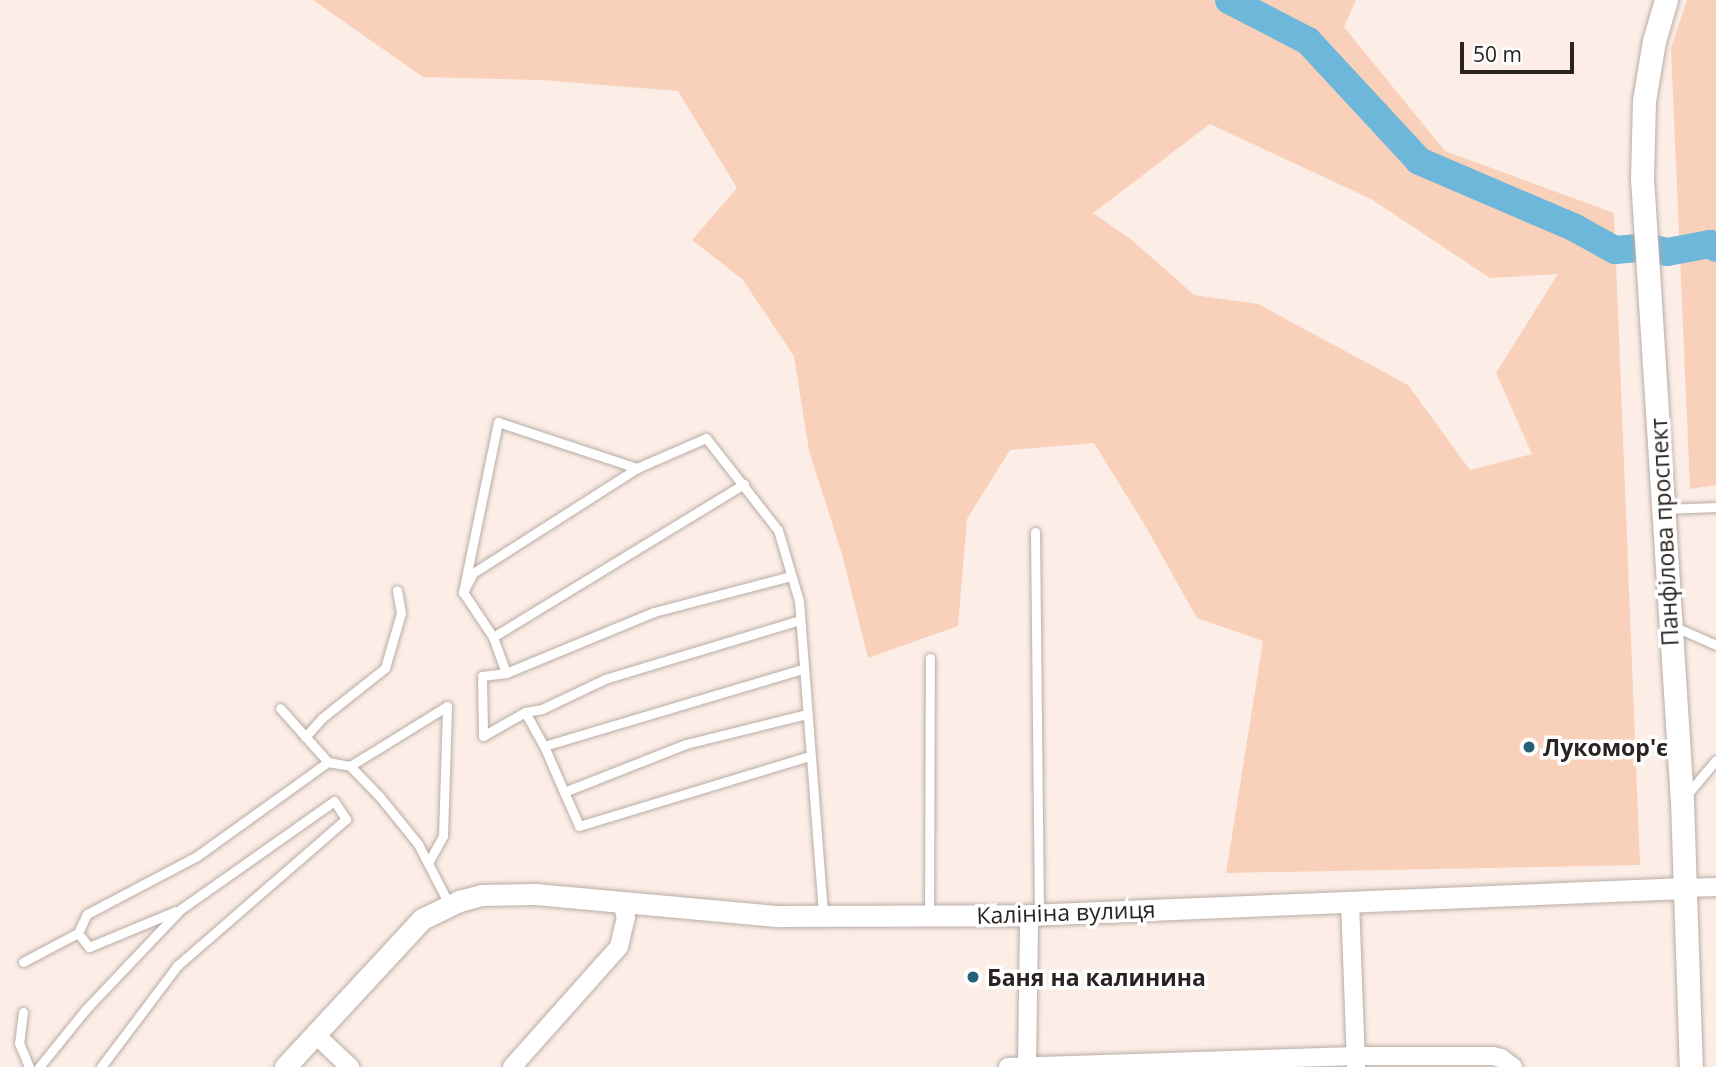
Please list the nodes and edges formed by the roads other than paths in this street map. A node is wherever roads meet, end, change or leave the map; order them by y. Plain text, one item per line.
1 (1666, 0) edge
2 (637, 468) junction
3 (744, 484) junction
4 (1716, 507) edge
5 (1663, 509) junction
6 (1035, 532) dead end
7 (791, 576) junction
8 (397, 590) dead end
9 (463, 592) junction
10 (800, 620) junction
11 (1669, 624) junction
12 (493, 637) junction
13 (1716, 645) edge
14 (930, 658) dead end
15 (803, 669) junction
16 (506, 674) junction
17 (280, 708) dead end
18 (525, 712) junction
19 (807, 713) junction
20 (305, 737) junction
21 (544, 746) junction
22 (810, 756) junction
23 (1716, 760) edge
24 (328, 762) junction
25 (350, 766) junction
26 (564, 793) junction
27 (1682, 801) junction
28 (428, 863) junction
29 (1716, 887) edge
30 (1685, 888) junction
31 (1350, 901) junction
32 (622, 904) junction
33 (450, 905) junction
34 (181, 909) junction
35 (929, 915) junction
36 (1034, 915) junction
37 (823, 916) junction
38 (78, 933) junction
39 (23, 962) dead end
40 (23, 1012) dead end
41 (316, 1035) junction
42 (1356, 1062) edge
43 (29, 1067) edge
44 (39, 1067) edge
45 (101, 1067) edge
46 (285, 1067) edge
47 (350, 1067) edge
48 (512, 1067) edge
49 (1008, 1067) edge
50 (1027, 1067) edge
51 (1513, 1067) edge
52 (1691, 1067) edge

1 - 5 main road, Панфілова проспект
2 - 3 lane
2 - 9 lane
2 - 9 lane
3 - 7 lane
3 - 12 lane
4 - 5 lane
5 - 11 main road, Панфілова проспект
6 - 36 lane
7 - 10 lane
7 - 16 lane
8 - 20 lane
9 - 12 lane
10 - 15 lane
10 - 18 lane
11 - 13 lane
11 - 27 main road, Панфілова проспект
12 - 16 lane
14 - 35 lane
15 - 19 lane
15 - 21 lane
16 - 18 lane
17 - 20 lane
18 - 21 lane
19 - 22 lane
19 - 26 lane
20 - 24 lane
21 - 26 lane
22 - 26 lane
22 - 37 lane
23 - 27 lane
24 - 25 lane
24 - 38 lane
25 - 28 lane
25 - 28 lane
27 - 30 main road, Панфілова проспект
28 - 33 lane
29 - 30 street, Калініна вулиця
30 - 31 street, Калініна вулиця
30 - 52 main road, Панфілова проспект
31 - 36 street, Калініна вулиця
31 - 42 street
32 - 33 street, Калініна вулиця
32 - 37 street, Калініна вулиця
32 - 48 street
33 - 41 street, Калініна вулиця
34 - 38 lane
34 - 44 lane
34 - 45 lane
35 - 36 street, Калініна вулиця
35 - 37 street, Калініна вулиця
36 - 50 street
38 - 39 lane
40 - 43 lane
41 - 46 street, Калініна вулиця
41 - 47 street
42 - 50 street
42 - 51 street
49 - 50 street

